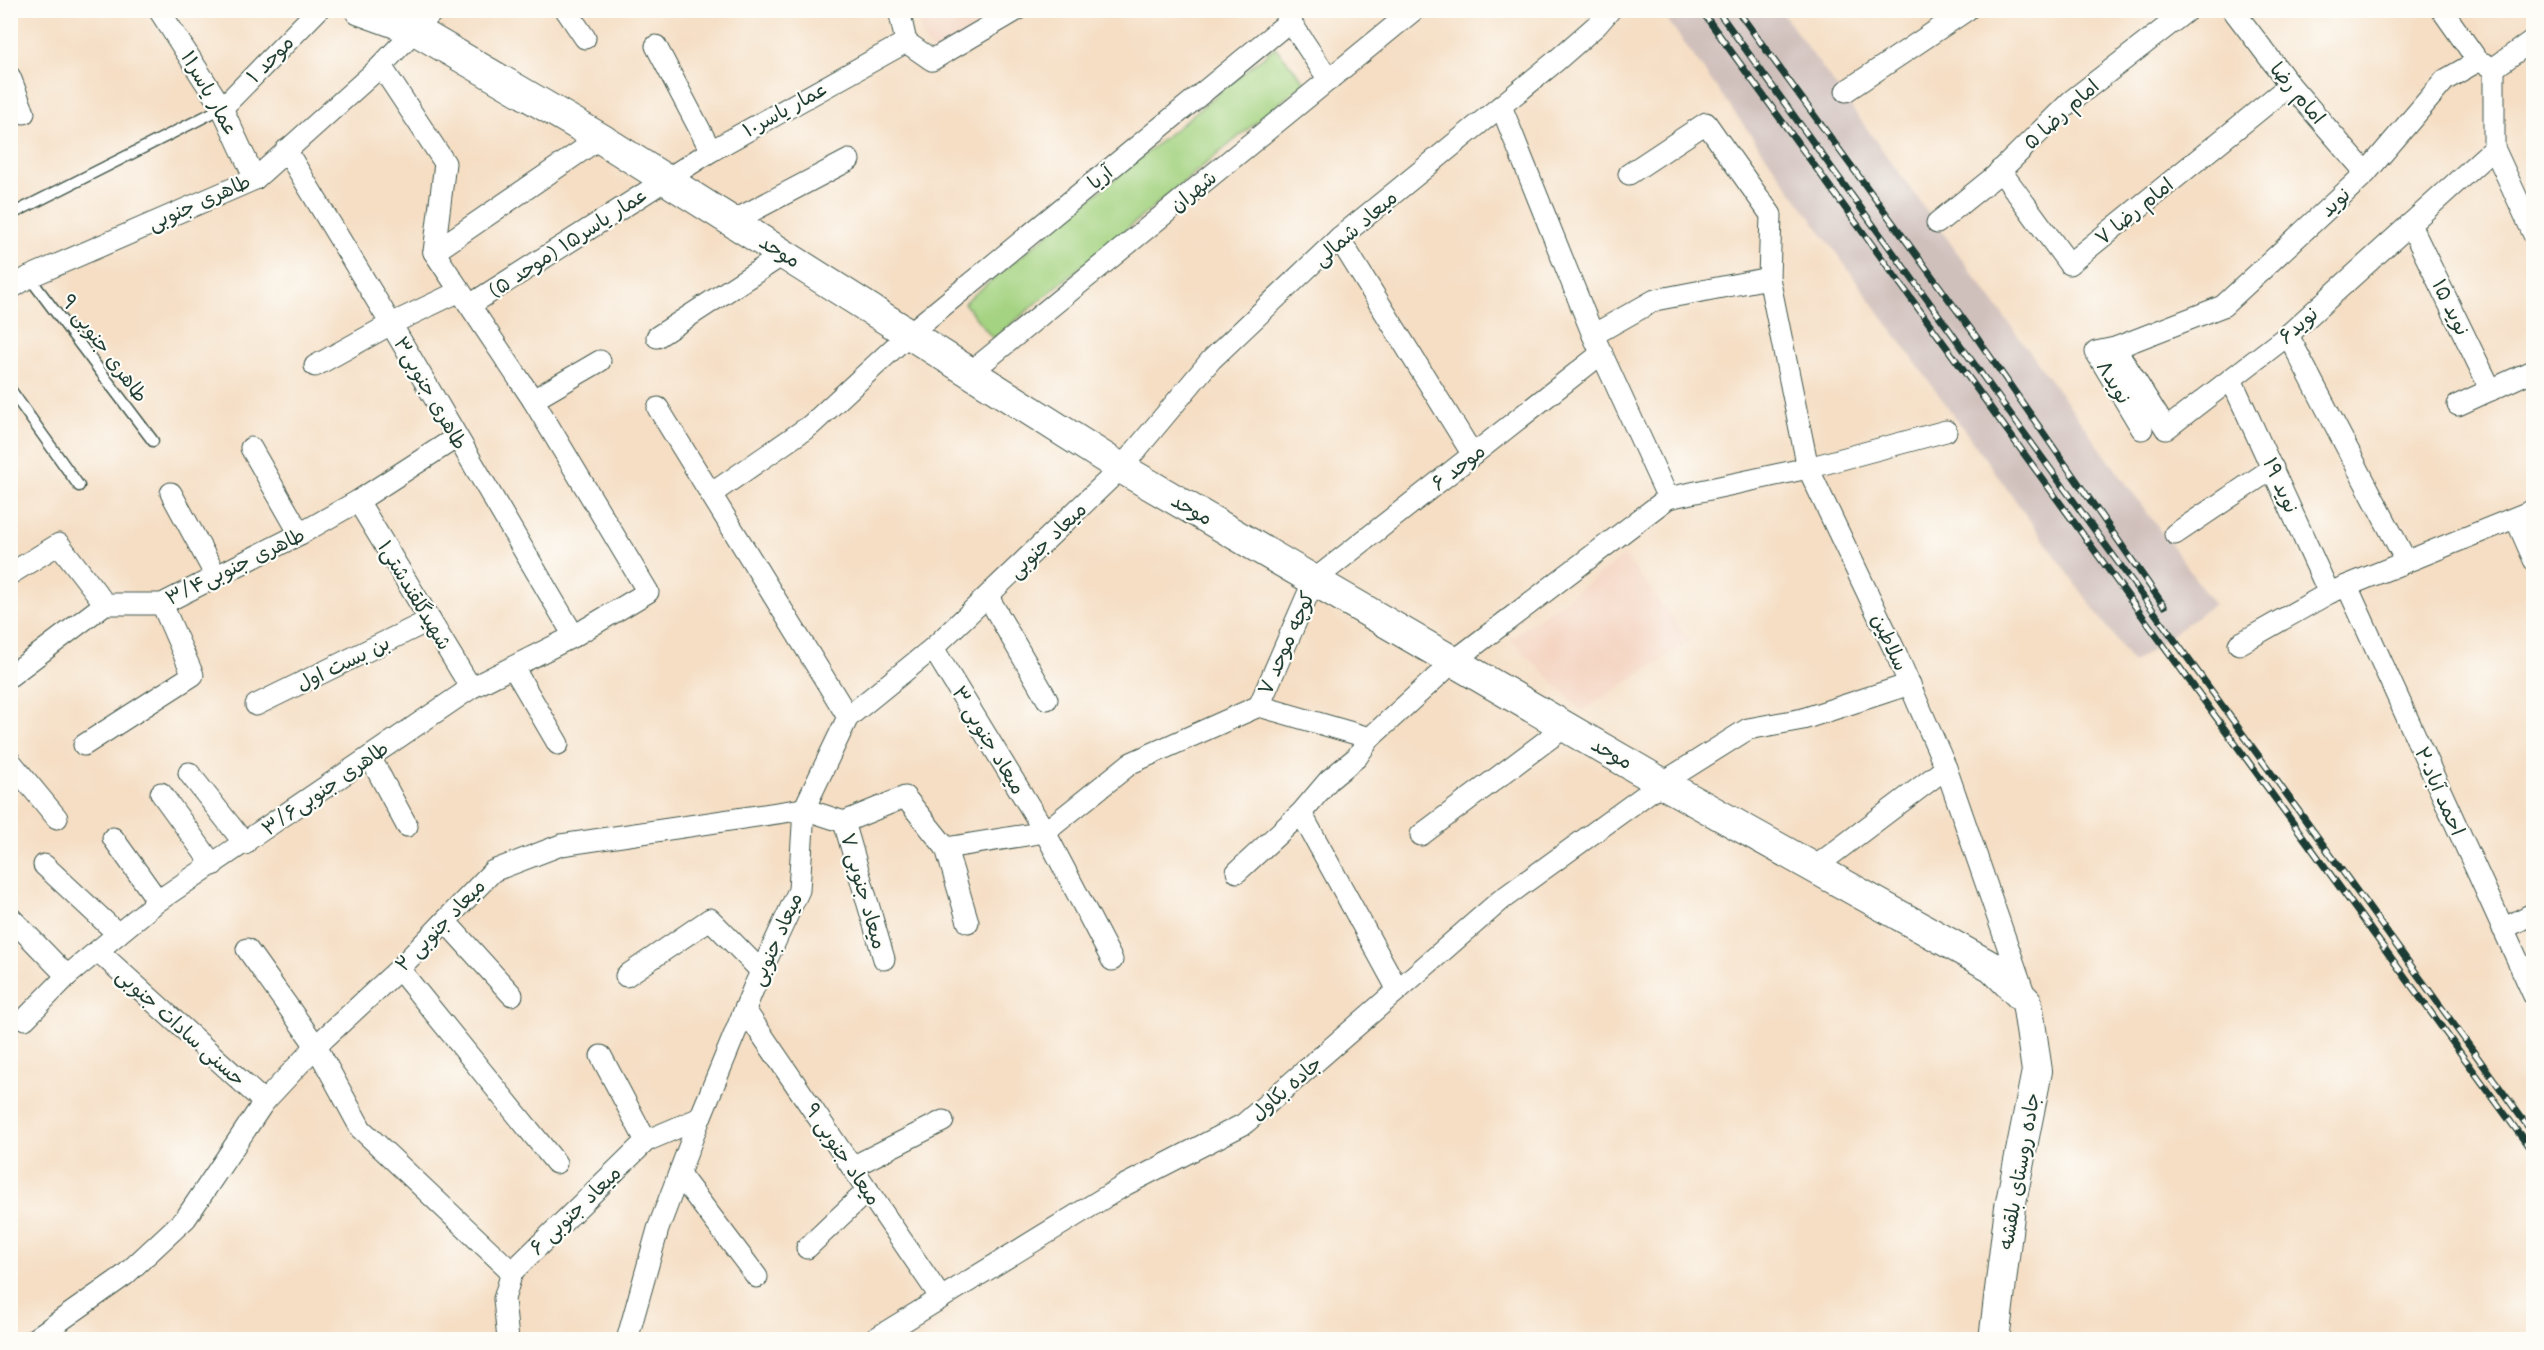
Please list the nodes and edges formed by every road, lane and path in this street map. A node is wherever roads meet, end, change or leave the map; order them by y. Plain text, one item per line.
1 (159, 10) edge
2 (318, 10) edge
3 (360, 10) edge
4 (566, 10) edge
5 (899, 10) edge
6 (1017, 10) edge
7 (1414, 10) edge
8 (1610, 10) edge
9 (1967, 10) edge
10 (2188, 10) edge
11 (2233, 10) edge
12 (2442, 10) edge
13 (1287, 16) edge
14 (425, 20) edge
15 (585, 38) dead end
16 (2534, 39) edge
17 (906, 42) junction
18 (656, 46) dead end
19 (2486, 64) junction
20 (381, 66) junction
21 (10, 77) edge
22 (1329, 80) junction
23 (2290, 85) junction
24 (1846, 91) dead end
25 (1501, 106) junction
26 (222, 108) junction
27 (24, 112) dead end
28 (600, 138) junction
29 (2494, 148) junction
30 (286, 150) junction
31 (711, 151) junction
32 (849, 160) dead end
33 (2000, 170) junction
34 (2366, 173) junction
35 (1629, 174) dead end
36 (255, 179) junction
37 (666, 179) junction
38 (10, 215) edge
39 (732, 221) junction
40 (1937, 223) dead end
41 (2410, 224) junction
42 (2534, 235) edge
43 (1339, 238) junction
44 (434, 252) junction
45 (784, 254) junction
46 (28, 277) junction
47 (1769, 278) junction
48 (10, 289) edge
49 (465, 298) junction
50 (391, 324) junction
51 (909, 333) junction
52 (2288, 335) junction
53 (657, 338) dead end
54 (1598, 344) junction
55 (2115, 348) junction
56 (600, 361) dead end
57 (315, 366) dead end
58 (2534, 370) edge
59 (971, 372) junction
60 (2231, 378) junction
61 (10, 389) edge
62 (2492, 390) junction
63 (534, 400) junction
64 (2458, 405) dead end
65 (658, 408) dead end
66 (2142, 429) dead end
67 (1946, 431) dead end
68 (458, 437) junction
69 (153, 441) dead end
70 (251, 448) dead end
71 (1473, 455) junction
72 (1121, 468) junction
73 (1808, 468) junction
74 (2273, 468) junction
75 (79, 486) dead end
76 (171, 494) dead end
77 (711, 494) junction
78 (1668, 498) junction
79 (358, 501) junction
80 (2525, 515) edge
81 (300, 534) junction
82 (2175, 534) dead end
83 (2534, 560) edge
84 (2406, 561) junction
85 (10, 574) edge
86 (216, 576) junction
87 (1314, 580) junction
88 (2338, 590) junction
89 (988, 597) junction
90 (105, 604) junction
91 (162, 604) junction
92 (430, 620) junction
93 (574, 636) junction
94 (2239, 644) dead end
95 (933, 648) junction
96 (1454, 661) junction
97 (513, 667) junction
98 (10, 676) edge
99 (1910, 684) junction
100 (471, 688) junction
101 (1047, 699) dead end
102 (256, 705) dead end
103 (1259, 706) junction
104 (848, 717) junction
105 (1566, 726) junction
106 (1370, 738) junction
107 (558, 744) dead end
108 (84, 745) dead end
109 (370, 757) junction
110 (10, 761) edge
111 (1946, 768) junction
112 (189, 773) dead end
113 (1662, 783) junction
114 (161, 793) dead end
115 (804, 809) junction
116 (1301, 813) junction
117 (57, 818) dead end
118 (844, 822) junction
119 (407, 826) dead end
120 (1045, 832) junction
121 (1421, 835) dead end
122 (113, 838) dead end
123 (245, 843) junction
124 (946, 848) junction
125 (44, 865) dead end
126 (213, 865) junction
127 (1815, 867) junction
128 (1238, 872) dead end
129 (158, 901) junction
130 (2534, 913) edge
131 (10, 917) edge
132 (445, 921) junction
133 (968, 922) dead end
134 (2503, 929) junction
135 (118, 934) junction
136 (247, 949) dead end
137 (98, 951) junction
138 (884, 959) dead end
139 (1112, 960) dead end
140 (399, 969) junction
141 (762, 972) junction
142 (67, 976) junction
143 (626, 976) dead end
144 (1398, 990) junction
145 (512, 995) dead end
146 (2534, 996) edge
147 (2028, 1002) junction
148 (746, 1010) junction
149 (25, 1019) dead end
150 (316, 1046) junction
151 (601, 1056) dead end
152 (264, 1102) junction
153 (700, 1118) junction
154 (943, 1121) dead end
155 (646, 1141) junction
156 (556, 1162) dead end
157 (852, 1167) junction
158 (679, 1174) junction
159 (868, 1190) junction
160 (807, 1248) dead end
161 (512, 1272) junction
162 (757, 1277) dead end
163 (941, 1298) junction
164 (33, 1340) edge
165 (508, 1340) edge
166 (627, 1340) edge
167 (873, 1340) edge
168 (1994, 1340) edge

1 - 26 street, عمار یاسر۱۱
2 - 26 street, موحد ۱
3 - 14 street, موحد
4 - 15 street
5 - 17 street
6 - 17 street
7 - 22 street, شهران
8 - 25 street, میعاد شمالی
9 - 24 street
10 - 33 street, امام رضا ۵
11 - 23 street, امام رضا
12 - 19 street
13 - 22 street
13 - 51 street, آریا
14 - 20 street, طاهری جنوبی
14 - 28 street, موحد
16 - 19 street, نوید
17 - 31 street, عمار یاسر۱۰
18 - 31 street
19 - 29 street
19 - 34 street, نوید
20 - 30 street, طاهری جنوبی
20 - 44 street
21 - 27 street
22 - 59 street, شهران
23 - 33 street, امام رضا ۷
23 - 34 street, امام رضا
25 - 43 street, میعاد شمالی
25 - 54 street
26 - 36 street, عمار یاسر۱۱
26 - 38 lane
28 - 37 street, موحد
28 - 44 street
29 - 41 street, نوید۶
29 - 42 street
30 - 36 street, طاهری جنوبی
30 - 50 street, طاهری جنوبی۳
31 - 37 street, عمار یاسر۱۰
32 - 39 street
33 - 40 street, امام رضا ۵
34 - 55 street, نوید
35 - 47 street, سلاطین
36 - 46 street, طاهری جنوبی
37 - 39 street, موحد
37 - 49 street, عمار یاسر۱۵ (موحد ۵)
39 - 45 street, موحد
41 - 52 street, نوید۶
41 - 62 street, نوید ۱۵
43 - 71 street
43 - 72 street, میعاد شمالی
44 - 49 street
45 - 51 street, موحد
45 - 53 street
46 - 48 street, طاهری جنوبی
46 - 69 lane, طاهری جنوبی ۹
47 - 54 street, موحد ۶
47 - 73 street, سلاطین
49 - 50 street, عمار یاسر۱۵ (موحد ۵)
49 - 63 street
50 - 57 street, عمار یاسر۱۵ (موحد ۵)
50 - 68 street, طاهری جنوبی۳
51 - 59 street, موحد
51 - 77 street, آریا
52 - 60 street, نوید۶
52 - 84 street
54 - 71 street, موحد ۶
54 - 78 street
55 - 60 street, نوید۶
55 - 66 street, نوید۸
56 - 63 street
58 - 62 street
59 - 72 street, موحد
60 - 74 street, نوید ۱۹
61 - 75 lane
62 - 64 street
63 - 93 street, طاهری جنوبی۳/۶
65 - 77 street
67 - 73 street
68 - 79 street, طاهری جنوبی۳/۴
68 - 93 street, طاهری جنوبی۳
70 - 81 street
71 - 87 street, موحد ۶
72 - 87 street, موحد
72 - 89 street, میعاد جنوبی
73 - 78 street
73 - 99 street, سلاطین
74 - 82 street
74 - 88 street, نوید ۱۹
76 - 86 street
77 - 104 street
78 - 96 street
79 - 81 street, طاهری جنوبی۳/۴
79 - 92 street, شهیدگلقندشتی۱
80 - 83 street
80 - 84 street
81 - 86 street, طاهری جنوبی۳/۴
84 - 88 street
85 - 90 street
86 - 91 street, طاهری جنوبی۳/۴
87 - 96 street, موحد
87 - 103 street, کوچه موحد ۷
88 - 94 street
88 - 134 street, احمد آباد۲۰
89 - 95 street, میعاد جنوبی
89 - 101 street
90 - 91 street, طاهری جنوبی۳/۴
90 - 98 street
91 - 108 street
92 - 100 street, شهیدگلقندشتی۱
92 - 102 street, بن بست اول
93 - 97 street, طاهری جنوبی۳/۶
95 - 104 street, میعاد جنوبی
95 - 120 street, میعاد جنوبی ۳
96 - 105 street, موحد
96 - 106 street
97 - 100 street, طاهری جنوبی۳/۶
97 - 107 street
99 - 111 street, سلاطین
99 - 113 street, جاده بکاول
100 - 109 street, طاهری جنوبی۳/۶
103 - 106 street
103 - 120 street
104 - 115 street, میعاد جنوبی
105 - 113 street, موحد
105 - 121 street
106 - 116 street
109 - 119 street
109 - 123 street, طاهری جنوبی۳/۶
110 - 117 street
111 - 127 street
111 - 147 street, سلاطین
112 - 123 street
113 - 127 street, موحد
113 - 144 street, جاده بکاول
114 - 126 street
115 - 118 street
115 - 132 street, میعاد جنوبی ۲
115 - 141 street, میعاد جنوبی
116 - 128 street
116 - 144 street
118 - 124 street
118 - 138 street, میعاد جنوبی ۷
120 - 124 street
120 - 139 street, میعاد جنوبی ۳
122 - 129 street
123 - 126 street, طاهری جنوبی۳/۶
124 - 133 street
125 - 135 street
126 - 129 street, طاهری جنوبی۳/۶
127 - 147 street, موحد
129 - 135 street, طاهری جنوبی۳/۶
130 - 134 street
131 - 142 street
132 - 140 street, میعاد جنوبی ۲
132 - 145 street
134 - 146 street, احمد آباد۲۰
135 - 137 street, طاهری جنوبی۳/۶
136 - 150 street
137 - 142 street, طاهری جنوبی۳/۶
137 - 152 street, حسنی سادات جنوبی
140 - 150 street, میعاد جنوبی ۲
140 - 156 street
141 - 143 street
141 - 148 street, میعاد جنوبی
142 - 149 street, طاهری جنوبی۳/۶
144 - 163 street, جاده بکاول
147 - 168 street, جاده روستای بلقشه
148 - 153 street, میعاد جنوبی
148 - 157 street, میعاد جنوبی ۹
150 - 152 street, میعاد جنوبی ۲
150 - 161 street
151 - 155 street
152 - 164 street, میعاد جنوبی ۲
153 - 155 street, میعاد جنوبی ۶
153 - 158 street, میعاد جنوبی
154 - 157 street
155 - 161 street, میعاد جنوبی ۶
157 - 159 street, میعاد جنوبی ۹
158 - 162 street
158 - 166 street, میعاد جنوبی
159 - 160 street
159 - 163 street, میعاد جنوبی ۹
161 - 165 street
163 - 167 street, جاده بکاول

